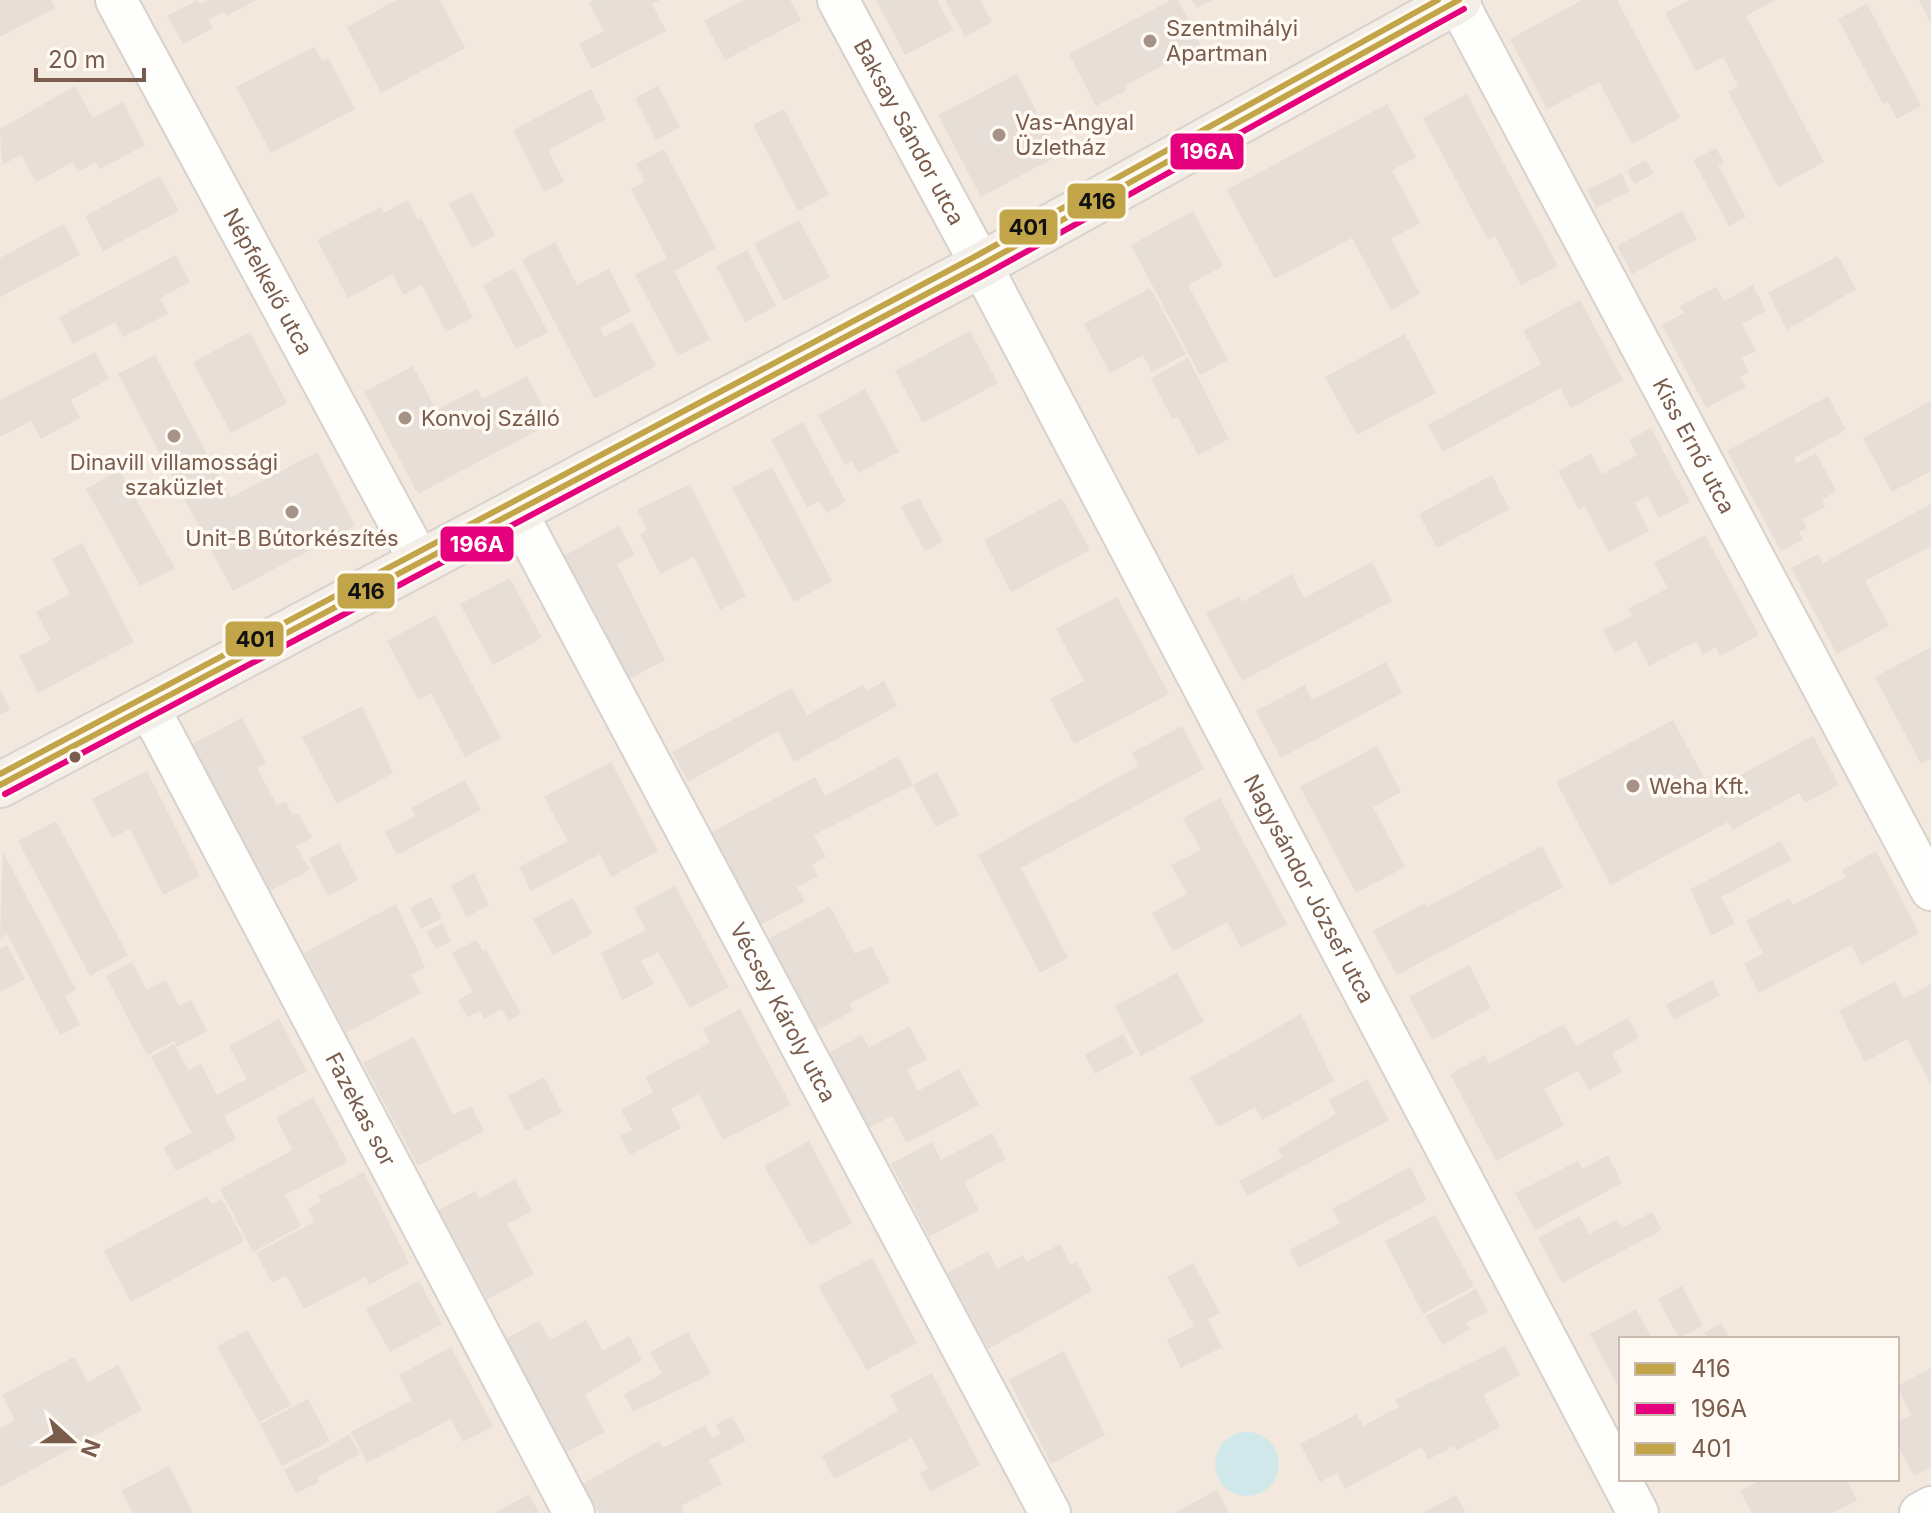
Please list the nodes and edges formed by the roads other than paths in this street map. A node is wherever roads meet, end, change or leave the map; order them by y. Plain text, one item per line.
1 (116, 0) edge
2 (838, 0) edge
3 (1446, 4) edge
4 (981, 265) junction
5 (516, 511) junction
6 (420, 562) junction
7 (148, 706) junction
8 (0, 785) edge
9 (1931, 890) edge
10 (1619, 1477) edge
11 (1621, 1481) edge
12 (1931, 1507) edge
13 (574, 1513) edge
14 (1050, 1513) edge
15 (1638, 1513) edge
16 (1920, 1513) edge

1 - 6 street, Népfelkelő utca
2 - 4 street, Baksay Sándor utca
3 - 4 main road
3 - 9 street, Kiss Ernő utca
4 - 5 main road
4 - 10 street, Nagysándor József utca
5 - 6 main road
5 - 14 street, Vécsey Károly utca
6 - 7 main road
7 - 8 main road
7 - 13 street, Fazekas sor
11 - 15 street, Nagysándor József utca
12 - 16 street

